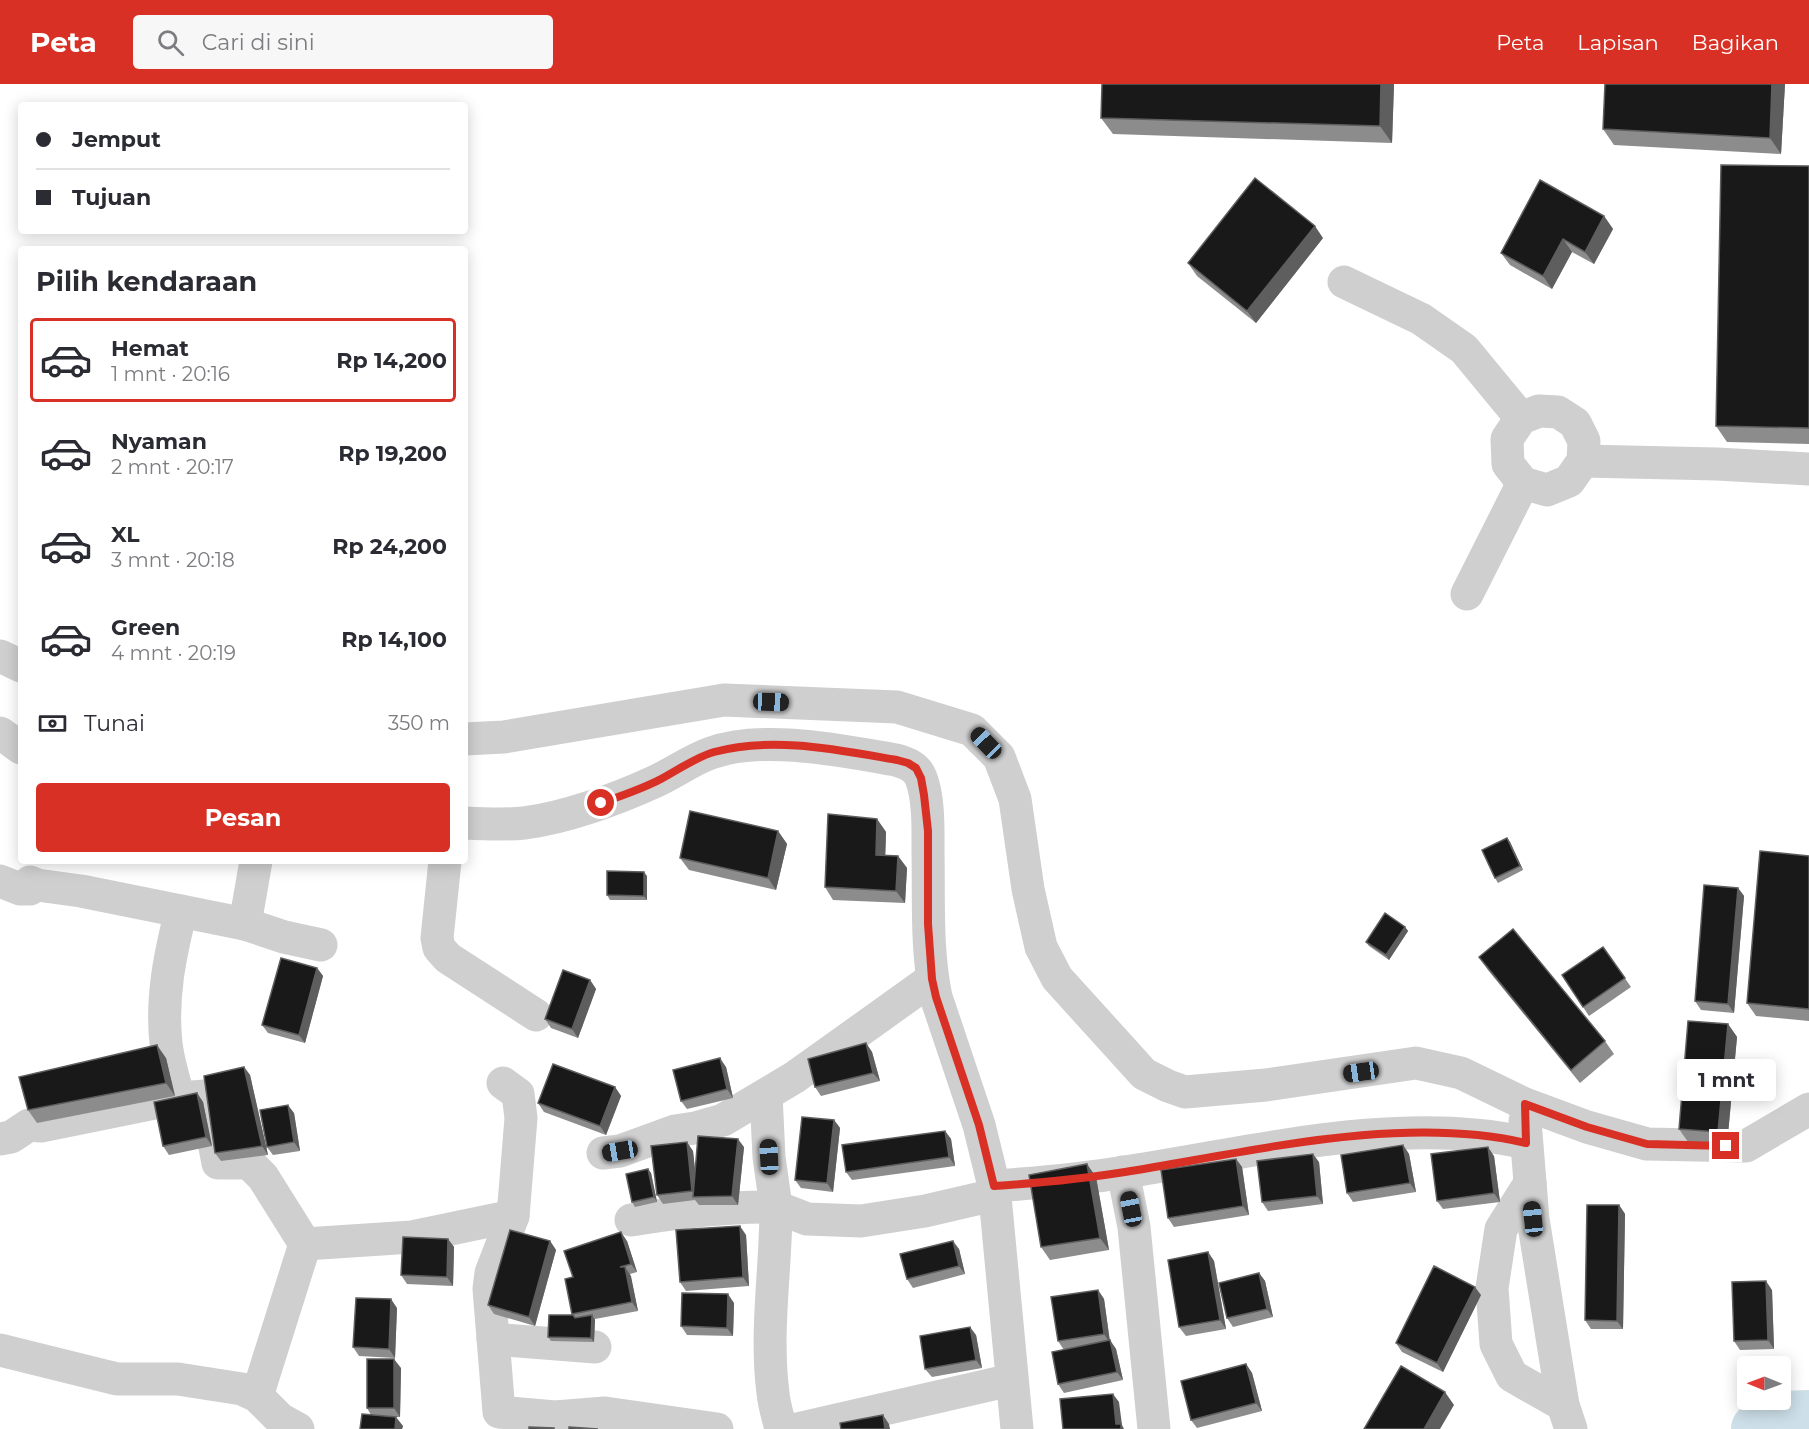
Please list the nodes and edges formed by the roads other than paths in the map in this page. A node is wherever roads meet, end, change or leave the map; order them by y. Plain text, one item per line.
1 (1344, 282) dead end
2 (1521, 418) junction
3 (1583, 461) junction
4 (1809, 469) edge
5 (1523, 483) junction
6 (1467, 594) dead end
7 (0, 656) edge
8 (18, 665) edge
9 (0, 733) edge
10 (468, 739) edge
11 (18, 746) edge
12 (468, 823) edge
13 (255, 864) edge
14 (445, 864) edge
15 (0, 881) edge
16 (181, 911) junction
17 (245, 924) junction
18 (321, 945) dead end
19 (932, 979) junction
20 (536, 1015) dead end
21 (503, 1083) dead end
22 (766, 1095) junction
23 (179, 1098) junction
24 (1525, 1104) junction
25 (1809, 1109) edge
26 (0, 1139) edge
27 (1526, 1143) junction
28 (603, 1153) dead end
29 (1123, 1172) junction
30 (1530, 1183) junction
31 (994, 1190) junction
32 (776, 1207) junction
33 (513, 1216) junction
34 (631, 1220) dead end
35 (305, 1244) junction
36 (493, 1339) junction
37 (595, 1347) dead end
38 (0, 1350) edge
39 (1011, 1380) junction
40 (257, 1396) junction
41 (1567, 1417) edge
42 (677, 1426) edge
43 (298, 1429) edge
44 (717, 1429) edge
45 (781, 1429) edge
46 (797, 1429) edge
47 (1017, 1429) edge
48 (1154, 1429) edge

1 - 2 street
2 - 3 street
2 - 5 street
3 - 4 street
3 - 5 street
5 - 6 street
7 - 8 street
9 - 11 street
10 - 24 street
12 - 19 street
13 - 17 street
14 - 20 street
15 - 16 street
16 - 17 street
16 - 23 street
17 - 18 street
19 - 22 street
19 - 31 street
21 - 33 street
22 - 28 street
22 - 32 street
23 - 26 street
23 - 35 street
24 - 25 street
24 - 27 street
27 - 29 street
27 - 30 street
29 - 31 street
29 - 48 street
30 - 41 street
30 - 41 street
31 - 32 street
31 - 39 street
32 - 34 street
32 - 45 street
33 - 35 street
33 - 36 street
35 - 40 street
36 - 37 street
36 - 42 street
38 - 40 street
39 - 46 street
39 - 47 street
40 - 43 street
42 - 44 street

